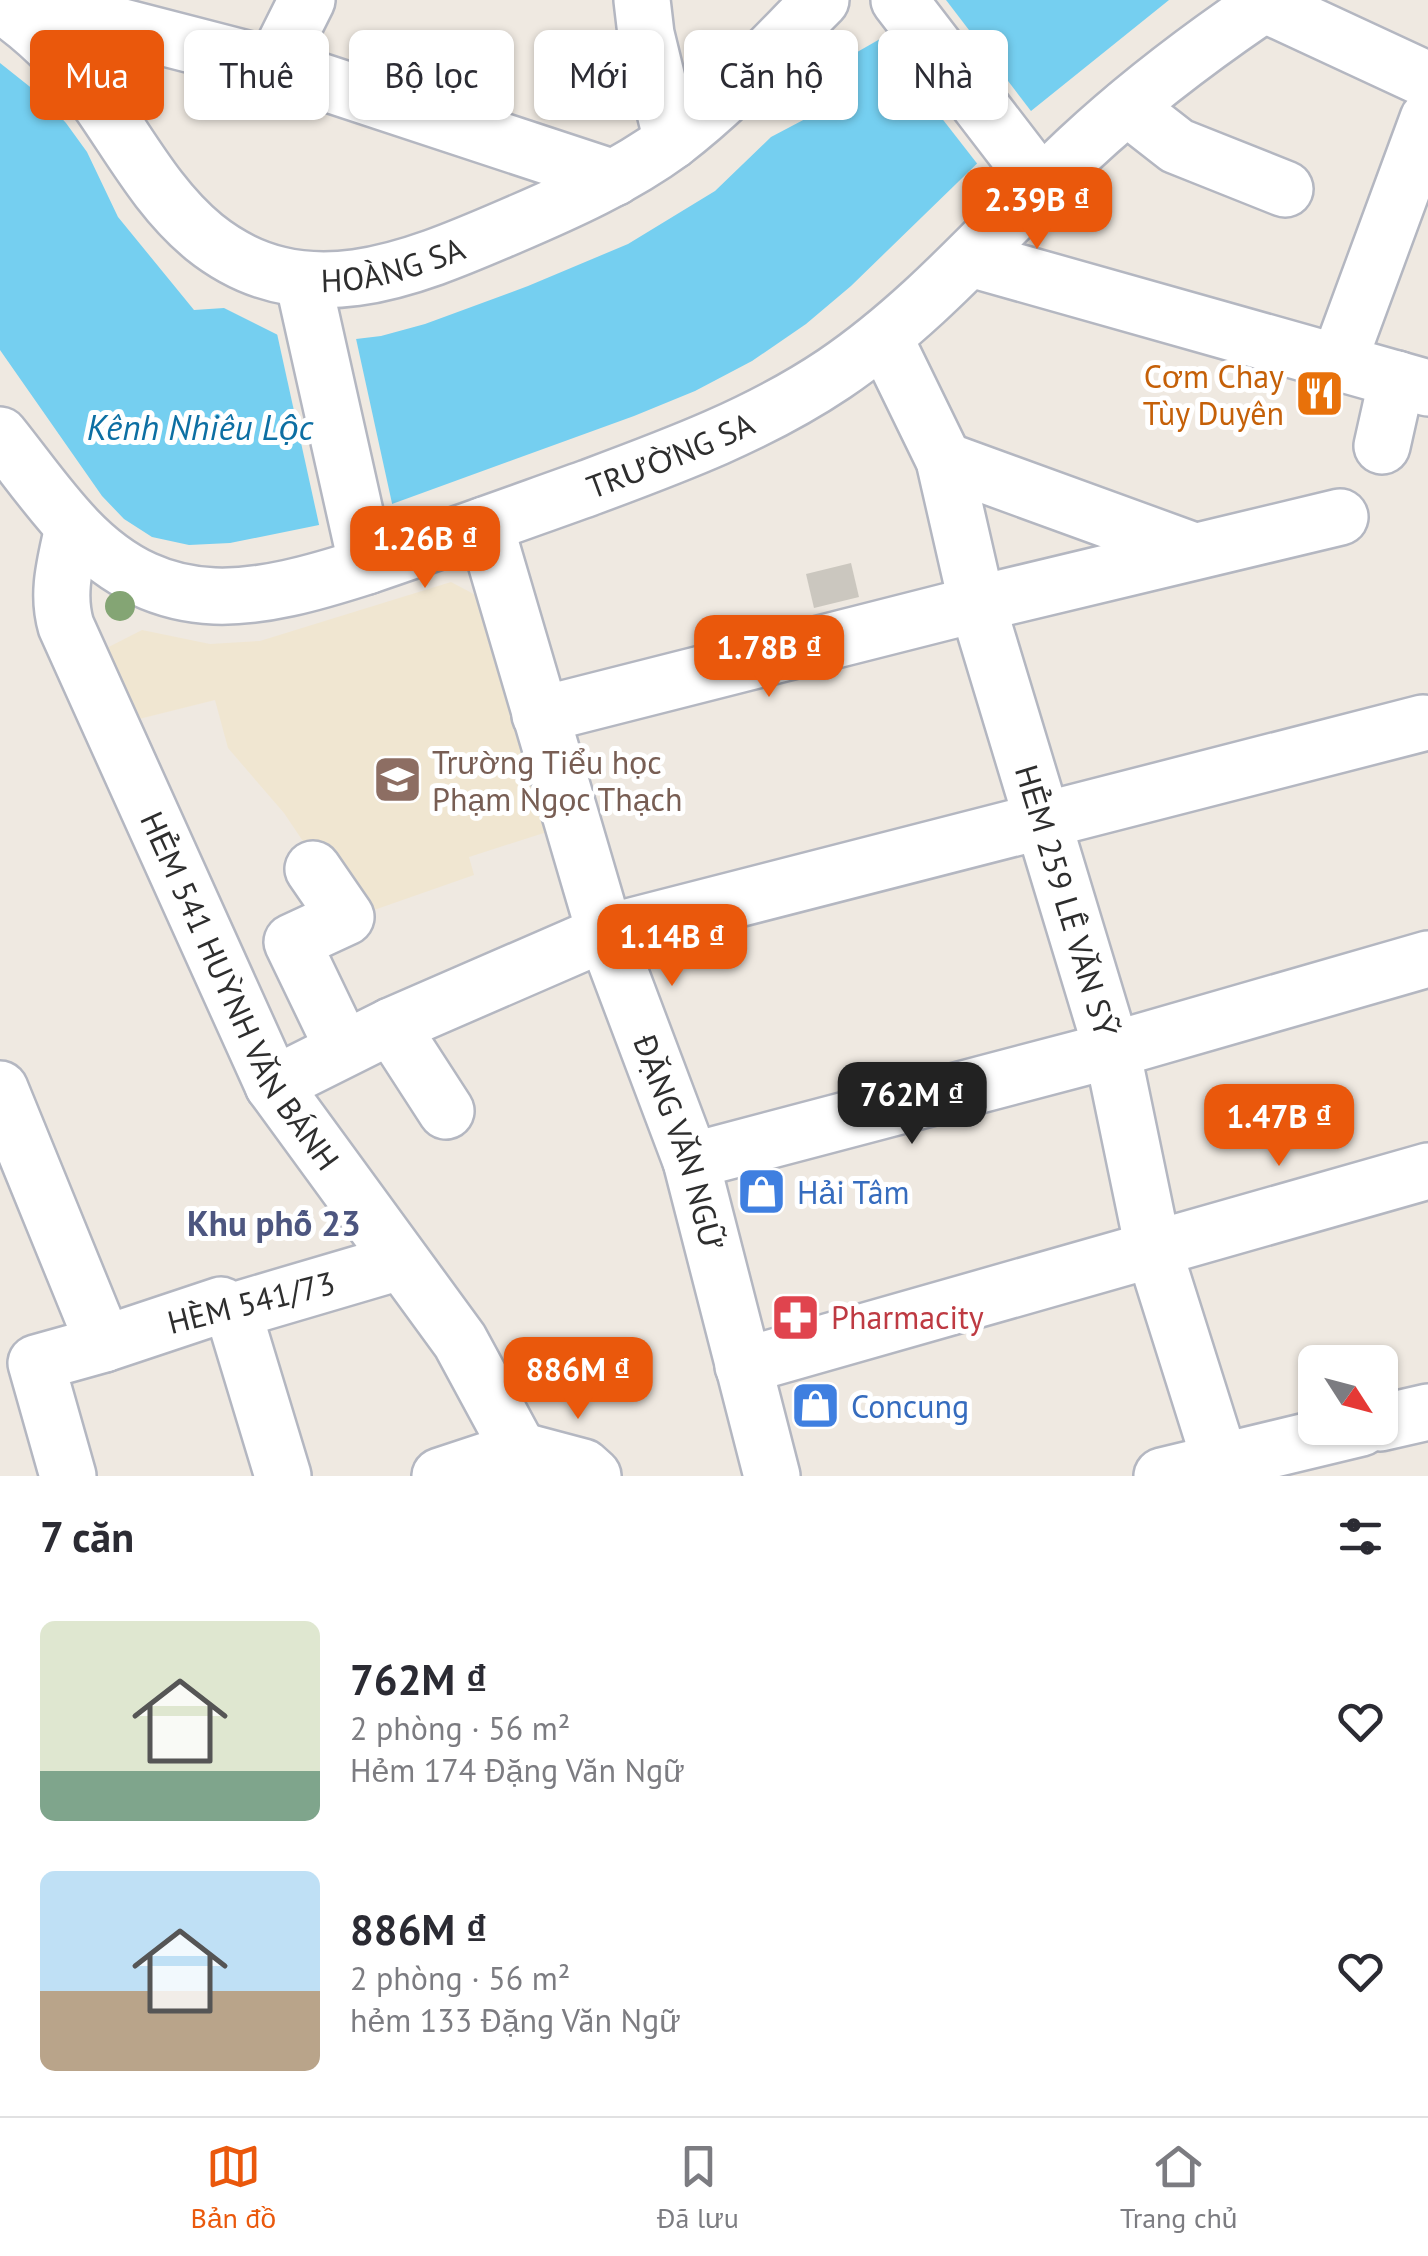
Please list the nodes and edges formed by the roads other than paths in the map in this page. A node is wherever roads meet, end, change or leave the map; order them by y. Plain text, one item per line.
1 (18, 0) edge
2 (308, 0) edge
3 (821, 0) edge
4 (898, 0) edge
5 (1267, 2) edge
6 (649, 3) edge
7 (0, 4) edge
8 (293, 30) edge
9 (184, 43) edge
10 (1428, 80) edge
11 (329, 84) edge
12 (1127, 107) junction
13 (1428, 120) edge
14 (672, 140) junction
15 (614, 178) junction
16 (1042, 186) junction
17 (1286, 189) dead end
18 (971, 258) junction
19 (308, 303) junction
20 (884, 337) junction
21 (1338, 363) junction
22 (1412, 383) edge
23 (0, 435) edge
24 (1382, 446) dead end
25 (944, 460) junction
26 (1340, 517) dead end
27 (485, 525) junction
28 (74, 527) junction
29 (362, 542) junction
30 (1194, 552) junction
31 (977, 604) junction
32 (540, 715) junction
33 (1422, 719) edge
34 (1042, 820) junction
35 (313, 869) dead end
36 (605, 933) junction
37 (1428, 959) edge
38 (367, 1037) junction
39 (1112, 1050) junction
40 (272, 1085) junction
41 (0, 1089) edge
42 (446, 1112) dead end
43 (691, 1162) junction
44 (1428, 1171) edge
45 (1154, 1248) junction
46 (399, 1262) junction
47 (233, 1311) junction
48 (104, 1344) junction
49 (744, 1366) junction
50 (18, 1369) edge
51 (1428, 1412) edge
52 (1398, 1419) edge
53 (1302, 1445) edge
54 (521, 1463) edge
55 (1223, 1468) edge
56 (68, 1476) edge
57 (283, 1476) edge
58 (440, 1476) edge
59 (592, 1476) edge
60 (772, 1476) edge
61 (1162, 1476) edge

1 - 9 street
2 - 8 street
3 - 14 street, HOÀNG SA
4 - 16 street
5 - 10 street
5 - 12 street, TRƯỜNG SA
6 - 14 street
7 - 19 street, HOÀNG SA
11 - 15 street
12 - 16 street, TRƯỜNG SA
12 - 17 street
13 - 21 street
14 - 15 street, HOÀNG SA
15 - 19 street, HOÀNG SA
16 - 18 street, TRƯỜNG SA
18 - 20 street, TRƯỜNG SA
18 - 21 street
19 - 29 street
20 - 25 street, HẺM 259 LÊ VĂN SỸ
20 - 27 street, TRƯỜNG SA
21 - 22 street
22 - 24 street
23 - 28 street, TRƯỜNG SA
25 - 30 street
25 - 31 street, HẺM 259 LÊ VĂN SỸ
26 - 30 street
27 - 29 street, TRƯỜNG SA
27 - 32 street, ĐẶNG VĂN NGỮ
28 - 29 street, TRƯỜNG SA
28 - 40 street, HẺM 541 HUỲNH VĂN BÁNH
30 - 31 street
31 - 32 street
31 - 34 street, HẺM 259 LÊ VĂN SỸ
32 - 36 street, ĐẶNG VĂN NGỮ
33 - 34 street
34 - 36 street
34 - 39 street, HẺM 259 LÊ VĂN SỸ
35 - 38 street
36 - 38 street
36 - 43 street, ĐẶNG VĂN NGỮ
37 - 39 street
38 - 40 street
38 - 42 street
39 - 43 street
39 - 45 street, HẺM 259 LÊ VĂN SỸ
40 - 46 street, HẺM 541 HUỲNH VĂN BÁNH
41 - 48 street
43 - 49 street, ĐẶNG VĂN NGỮ
44 - 45 street
45 - 49 street
45 - 55 street, HẺM 259 LÊ VĂN SỸ
46 - 47 street, HÈM 541/73
46 - 54 street, HẺM 541 HUỲNH VĂN BÁNH
47 - 48 street, HÈM 541/73
47 - 57 street
48 - 50 street, HÈM 541/73
49 - 60 street, ĐẶNG VĂN NGỮ
50 - 56 street
51 - 52 street
53 - 55 street
54 - 58 street
54 - 59 street
55 - 61 street

